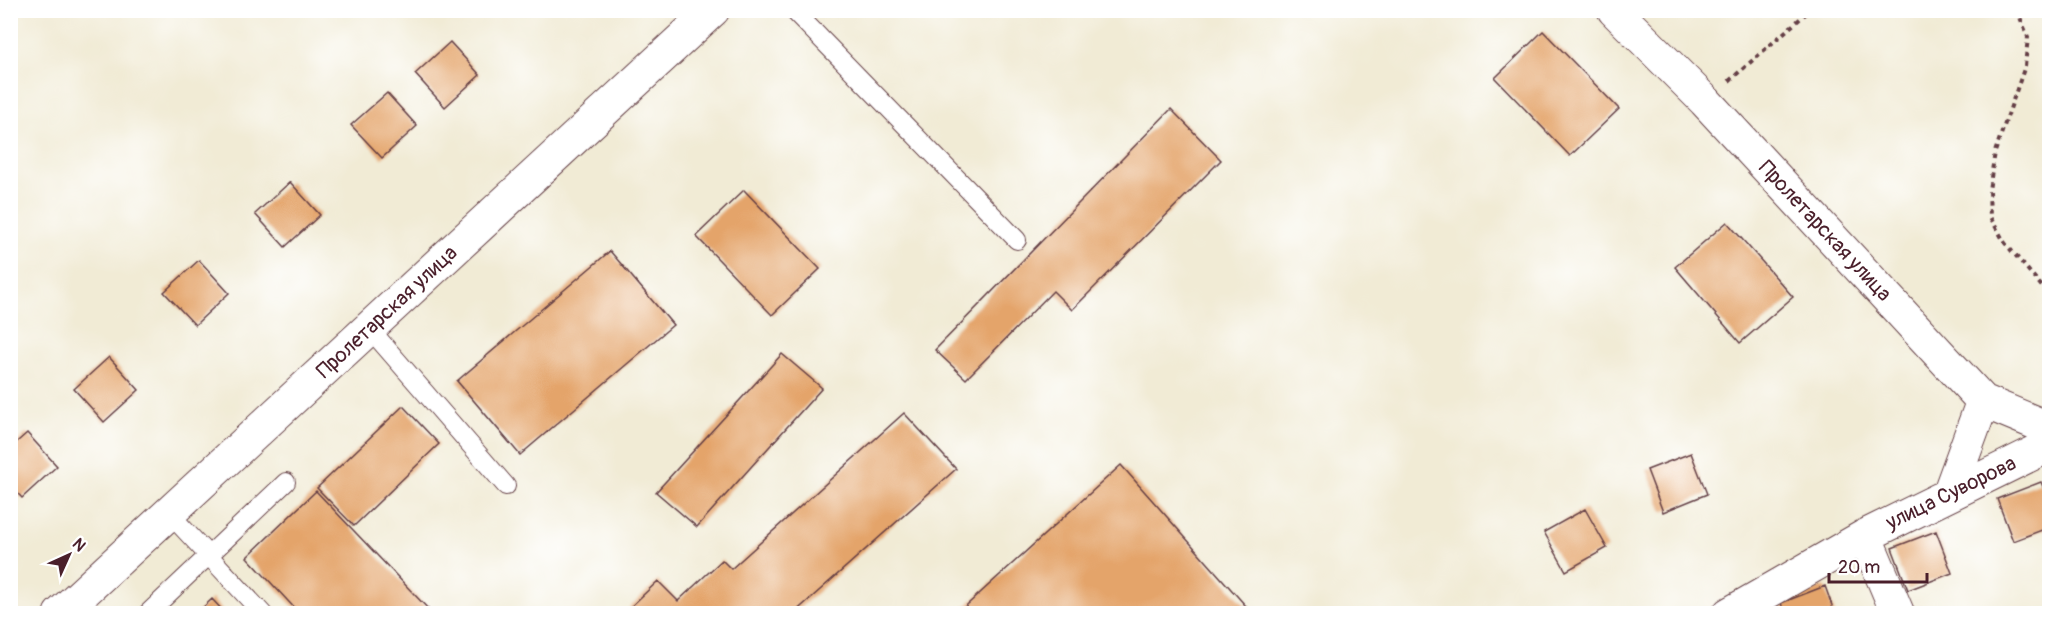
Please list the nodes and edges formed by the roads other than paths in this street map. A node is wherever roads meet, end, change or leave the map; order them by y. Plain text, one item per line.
1 (713, 10) edge
2 (793, 10) edge
3 (1614, 10) edge
4 (1017, 240) dead end
5 (369, 328) junction
6 (1983, 401) junction
7 (2049, 429) edge
8 (2049, 445) edge
9 (286, 482) dead end
10 (507, 486) dead end
11 (1949, 494) junction
12 (169, 513) junction
13 (1865, 536) junction
14 (209, 555) junction
15 (60, 614) edge
16 (147, 614) edge
17 (263, 614) edge
18 (1729, 614) edge
19 (1898, 614) edge

1 - 5 street, Пролетарская улица
2 - 4 lane
3 - 6 street, Пролетарская улица
5 - 10 lane
5 - 12 street, Пролетарская улица
6 - 7 street, Пролетарская улица
6 - 11 street
8 - 11 street, улица Суворова
9 - 14 lane
11 - 13 street, улица Суворова
12 - 14 lane
12 - 15 street, Пролетарская улица
13 - 18 street, улица Суворова
13 - 19 street
14 - 16 lane
14 - 17 lane

